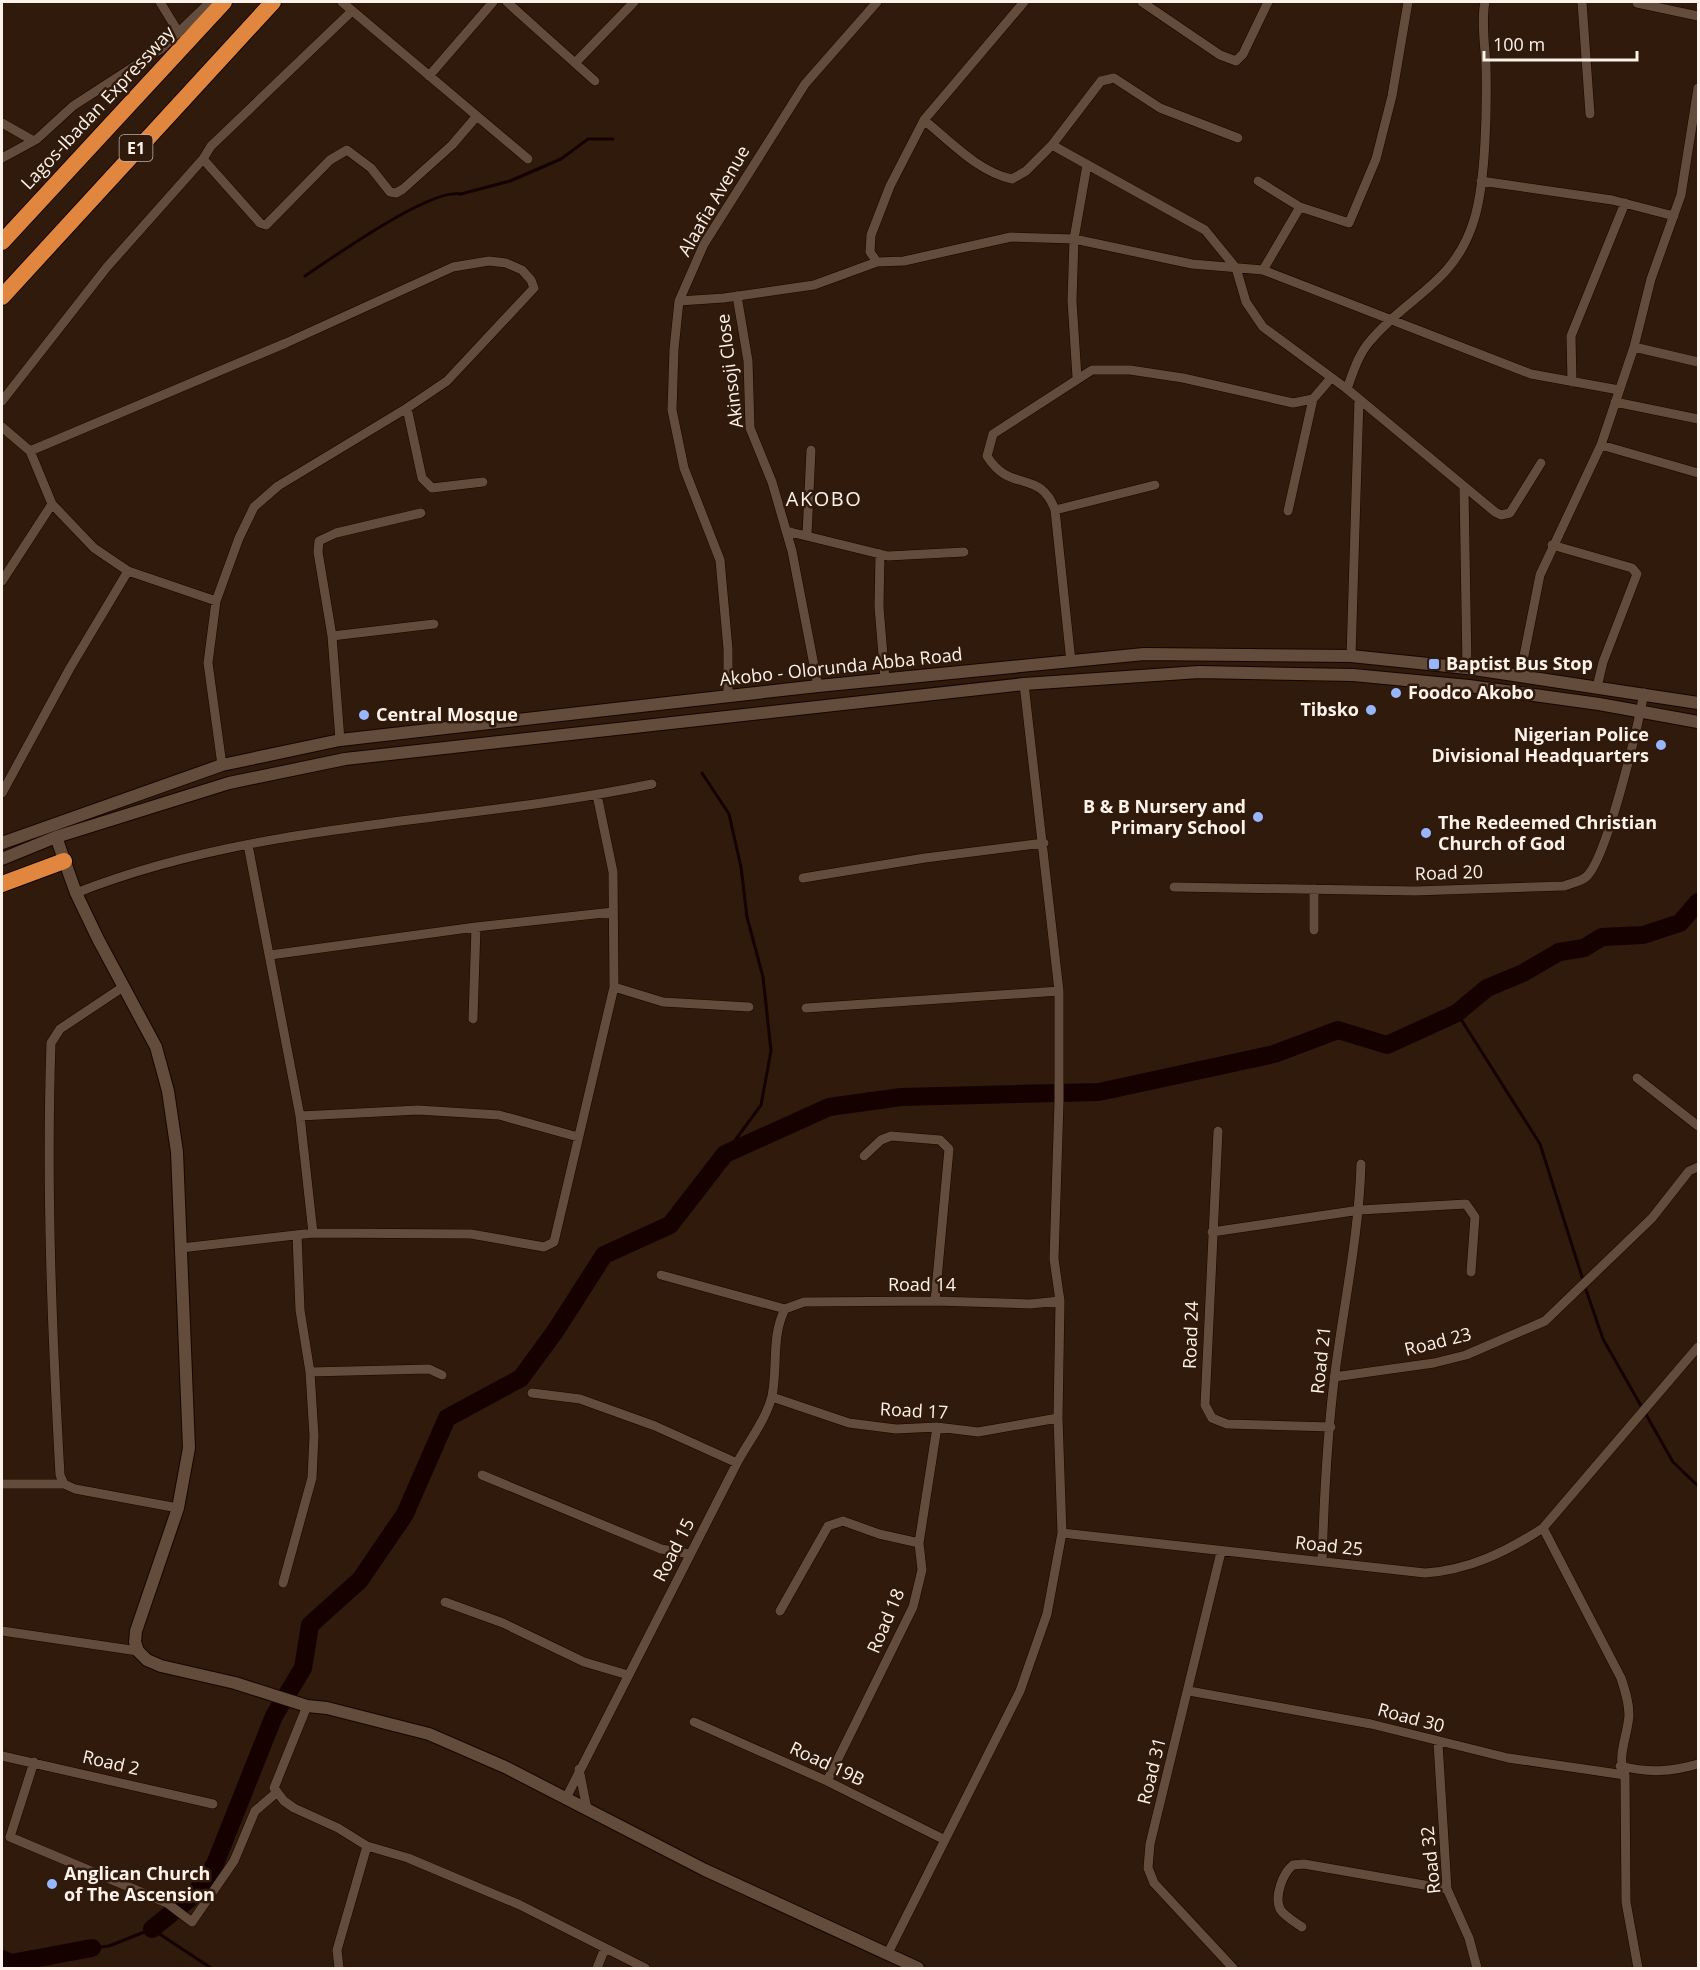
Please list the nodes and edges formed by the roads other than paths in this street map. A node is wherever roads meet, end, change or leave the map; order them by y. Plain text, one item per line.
1 (160, 2) edge
2 (210, 2) edge
3 (224, 2) edge
4 (273, 2) edge
5 (342, 2) edge
6 (493, 2) edge
7 (507, 2) edge
8 (634, 2) edge
9 (878, 2) edge
10 (1142, 2) edge
11 (1268, 2) edge
12 (1408, 2) edge
13 (1485, 2) edge
14 (1582, 2) edge
15 (1020, 3) edge
16 (1637, 3) dead end
17 (352, 11) junction
18 (1698, 16) edge
19 (179, 33) junction
20 (575, 63) junction
21 (429, 76) junction
22 (595, 81) dead end
23 (1698, 88) edge
24 (1590, 114) dead end
25 (476, 117) junction
26 (924, 120) junction
27 (2, 123) edge
28 (1238, 138) dead end
29 (32, 140) junction
30 (1052, 145) junction
31 (2, 158) edge
32 (203, 159) junction
33 (528, 159) dead end
34 (1087, 165) junction
35 (1258, 181) dead end
36 (1481, 181) junction
37 (1625, 203) junction
38 (1300, 207) junction
39 (1674, 216) junction
40 (1074, 239) junction
41 (2, 242) edge
42 (878, 262) junction
43 (1236, 268) junction
44 (1263, 270) junction
45 (737, 296) junction
46 (2, 297) edge
47 (679, 301) junction
48 (1390, 321) junction
49 (1634, 347) junction
50 (1698, 362) edge
51 (1077, 377) junction
52 (1331, 378) junction
53 (1572, 382) junction
54 (1347, 389) junction
55 (1619, 390) junction
56 (1313, 399) junction
57 (1359, 399) junction
58 (2, 401) edge
59 (1615, 402) junction
60 (407, 408) junction
61 (1698, 419) edge
62 (2, 428) edge
63 (1601, 445) junction
64 (811, 450) dead end
65 (30, 451) junction
66 (1541, 463) dead end
67 (1698, 473) edge
68 (483, 482) dead end
69 (1155, 485) dead end
70 (1464, 488) junction
71 (52, 504) junction
72 (1055, 510) junction
73 (1288, 511) dead end
74 (421, 513) dead end
75 (786, 531) junction
76 (807, 535) junction
77 (1552, 545) junction
78 (964, 552) dead end
79 (880, 554) junction
80 (128, 571) junction
81 (2, 581) edge
82 (216, 601) junction
83 (434, 624) dead end
84 (332, 636) junction
85 (1351, 656) junction
86 (1389, 660) junction
87 (1071, 662) junction
88 (1467, 668) junction
89 (1520, 676) junction
90 (885, 679) junction
91 (1388, 679) junction
92 (841, 684) junction
93 (1024, 684) junction
94 (818, 686) junction
95 (1597, 687) junction
96 (1644, 693) junction
97 (728, 697) junction
98 (843, 703) junction
99 (1698, 703) edge
100 (1640, 712) junction
101 (1698, 722) edge
102 (340, 740) junction
103 (316, 745) junction
104 (320, 764) junction
105 (222, 765) junction
106 (652, 784) dead end
107 (2, 793) edge
108 (597, 795) junction
109 (2, 833) edge
110 (56, 837) junction
111 (17, 838) junction
112 (2, 843) edge
113 (1044, 843) junction
114 (248, 845) junction
115 (2, 859) edge
116 (64, 861) junction
117 (803, 878) dead end
118 (2, 884) edge
119 (1174, 887) dead end
120 (1314, 889) junction
121 (76, 893) junction
122 (613, 912) junction
123 (476, 927) junction
124 (1314, 930) dead end
125 (270, 955) junction
126 (123, 987) junction
127 (614, 987) junction
128 (1059, 991) junction
129 (749, 1007) dead end
130 (806, 1008) dead end
131 (473, 1019) dead end
132 (1637, 1078) dead end
133 (300, 1116) junction
134 (1698, 1126) edge
135 (1218, 1131) dead end
136 (578, 1137) junction
137 (864, 1156) dead end
138 (1362, 1164) dead end
139 (1698, 1167) edge
140 (1360, 1210) junction
141 (1212, 1232) junction
142 (313, 1233) junction
143 (297, 1235) junction
144 (181, 1248) junction
145 (1471, 1272) dead end
146 (661, 1275) dead end
147 (1060, 1300) junction
148 (935, 1301) junction
149 (785, 1309) junction
150 (1698, 1347) edge
151 (310, 1372) junction
152 (442, 1375) dead end
153 (1334, 1377) junction
154 (532, 1393) dead end
155 (772, 1397) junction
156 (1058, 1418) junction
157 (937, 1427) junction
158 (1331, 1427) junction
159 (737, 1463) junction
160 (482, 1475) dead end
161 (2, 1484) edge
162 (64, 1484) junction
163 (178, 1508) junction
164 (1544, 1528) junction
165 (1062, 1533) junction
166 (919, 1543) junction
167 (1221, 1552) junction
168 (690, 1554) junction
169 (1322, 1561) junction
170 (283, 1583) dead end
171 (445, 1602) dead end
172 (780, 1611) dead end
173 (2, 1631) edge
174 (138, 1651) junction
175 (628, 1675) junction
176 (1189, 1691) junction
177 (302, 1704) junction
178 (694, 1722) dead end
179 (1438, 1743) junction
180 (2, 1756) edge
181 (34, 1762) junction
182 (1698, 1764) edge
183 (579, 1769) junction
184 (1622, 1771) junction
185 (827, 1781) junction
186 (276, 1793) junction
187 (566, 1798) junction
188 (213, 1804) dead end
189 (587, 1809) junction
190 (945, 1840) junction
191 (367, 1846) junction
192 (1447, 1889) junction
193 (1302, 1927) dead end
194 (605, 1948) junction
195 (888, 1953) junction
196 (911, 1967) edge
197 (339, 1968) edge
198 (597, 1968) edge
199 (645, 1968) edge
200 (1233, 1968) edge
201 (1477, 1968) edge
202 (1638, 1968) edge

1 - 19 street
2 - 19 street
3 - 41 highway, Lagos-Ibadan Expressway / E1
4 - 46 highway, E1
5 - 17 street
6 - 21 street
7 - 20 street
8 - 20 street
9 - 47 street, Alaafia Avenue
10 - 11 street
12 - 38 street
13 - 36 street
14 - 24 street
15 - 26 street
16 - 18 street
17 - 21 street
17 - 32 street
19 - 29 street
20 - 22 street
21 - 25 street
23 - 39 street
25 - 32 street
25 - 33 street
26 - 30 street
26 - 42 street
27 - 29 street
28 - 30 street
29 - 31 street
30 - 34 street
32 - 58 street
34 - 40 street
34 - 43 street
35 - 38 street
36 - 37 street
36 - 48 street
37 - 39 street
37 - 53 street
38 - 44 street
39 - 49 street
40 - 42 street
40 - 43 street
40 - 51 street
42 - 45 street
43 - 44 street
43 - 52 street
44 - 48 street
45 - 47 street
45 - 75 street, Akinsoji Close
47 - 97 street, Alaafia Avenue
48 - 53 street
48 - 54 street
49 - 50 street
49 - 55 street
51 - 56 street
51 - 72 street
52 - 54 street
52 - 56 street
53 - 55 street
54 - 57 street
55 - 59 street
56 - 73 street
57 - 70 street
57 - 85 street
59 - 61 street
59 - 63 street
60 - 65 street
60 - 68 street
60 - 82 street
62 - 65 street
63 - 67 street
63 - 77 street
64 - 76 street
65 - 71 street
66 - 70 street
69 - 72 street
70 - 88 street
71 - 80 street
71 - 81 street
72 - 87 street
74 - 84 street
75 - 76 street
75 - 94 street, Akinsoji Close
76 - 79 street
77 - 89 street
77 - 95 street
78 - 79 street
79 - 90 street
80 - 82 street
80 - 107 street
82 - 105 street
83 - 84 street
84 - 102 street
85 - 86 main road, Akobo - Olorunda Abba Road
85 - 87 main road, Akobo - Olorunda Abba Road
86 - 88 main road, Akobo - Olorunda Abba Road
86 - 91 main road
87 - 90 main road, Akobo - Olorunda Abba Road
88 - 89 main road, Akobo - Olorunda Abba Road
89 - 95 main road, Akobo - Olorunda Abba Road
90 - 92 main road, Akobo - Olorunda Abba Road
91 - 93 main road, Akobo - Olorunda Abba Road
91 - 100 main road, Akobo - Olorunda Abba Road
92 - 94 main road, Akobo - Olorunda Abba Road
92 - 98 main road
93 - 98 main road, Akobo - Olorunda Abba Road
93 - 113 street
94 - 97 main road, Akobo - Olorunda Abba Road
95 - 96 main road, Akobo - Olorunda Abba Road
96 - 99 main road, Akobo - Olorunda Abba Road
96 - 100 street
97 - 102 main road, Akobo - Olorunda Abba Road
98 - 104 main road, Akobo - Olorunda Abba Road
100 - 101 main road, Akobo - Olorunda Abba Road
100 - 120 street, Road 20
102 - 103 main road, Akobo - Olorunda Abba Road
103 - 104 main road
103 - 105 main road, Akobo - Olorunda Abba Road
104 - 110 main road, Akobo - Olorunda Abba Road
105 - 111 main road, Akobo - Olorunda Abba Road
106 - 108 street
108 - 114 street
108 - 122 street
109 - 111 street
110 - 115 main road, Akobo - Olorunda Abba Road
110 - 116 main road
111 - 112 main road, Akobo - Olorunda Abba Road
113 - 117 street
113 - 128 street
114 - 121 street
114 - 125 street
116 - 118 highway
116 - 121 main road
119 - 120 street, Road 20
120 - 124 street
121 - 126 main road
122 - 123 street
122 - 127 street
123 - 125 street
123 - 131 street
125 - 133 street
126 - 144 main road
126 - 162 street
127 - 129 street
127 - 136 street
128 - 130 street
128 - 147 street
132 - 134 street
133 - 136 street
133 - 142 street
135 - 141 street, Road 24
136 - 142 street
137 - 148 street
138 - 140 street, Road 21
139 - 153 street, Road 23
140 - 141 street
140 - 145 street
140 - 153 street, Road 21
141 - 158 street, Road 24
142 - 143 street
143 - 144 street
143 - 151 street
144 - 163 main road
146 - 149 street
147 - 148 street, Road 14
147 - 156 street
148 - 149 street, Road 14
149 - 155 street, Road 15
150 - 164 street, Road 25
151 - 152 street
151 - 170 street
153 - 158 street, Road 21
154 - 159 street
155 - 157 street, Road 17
155 - 159 street, Road 15
156 - 157 street, Road 17
156 - 165 street
157 - 166 street, Road 18
158 - 169 street, Road 21
159 - 168 street, Road 15
160 - 168 street
161 - 162 street
162 - 163 street
163 - 174 main road
164 - 169 street, Road 25
164 - 184 street
165 - 167 street, Road 25
165 - 190 street
166 - 172 street
166 - 185 street, Road 18
167 - 169 street, Road 25
167 - 176 street, Road 31
168 - 175 street, Road 15
171 - 175 street
173 - 174 street
174 - 177 main road
175 - 183 street, Road 15
176 - 179 street, Road 30
176 - 200 street, Road 31
177 - 186 street
177 - 187 main road
178 - 185 street, Road 19B
179 - 184 street, Road 30
179 - 192 street, Road 32
180 - 181 street, Road 2
181 - 186 street
181 - 188 street, Road 2
182 - 184 street, Road 30
183 - 187 street, Road 15
183 - 189 street
184 - 202 street
185 - 190 street, Road 19B
186 - 191 street
187 - 189 main road
189 - 195 main road
190 - 195 street
191 - 194 street
191 - 197 street
192 - 193 street
192 - 201 street, Road 32
194 - 198 street
194 - 199 street
195 - 196 main road

